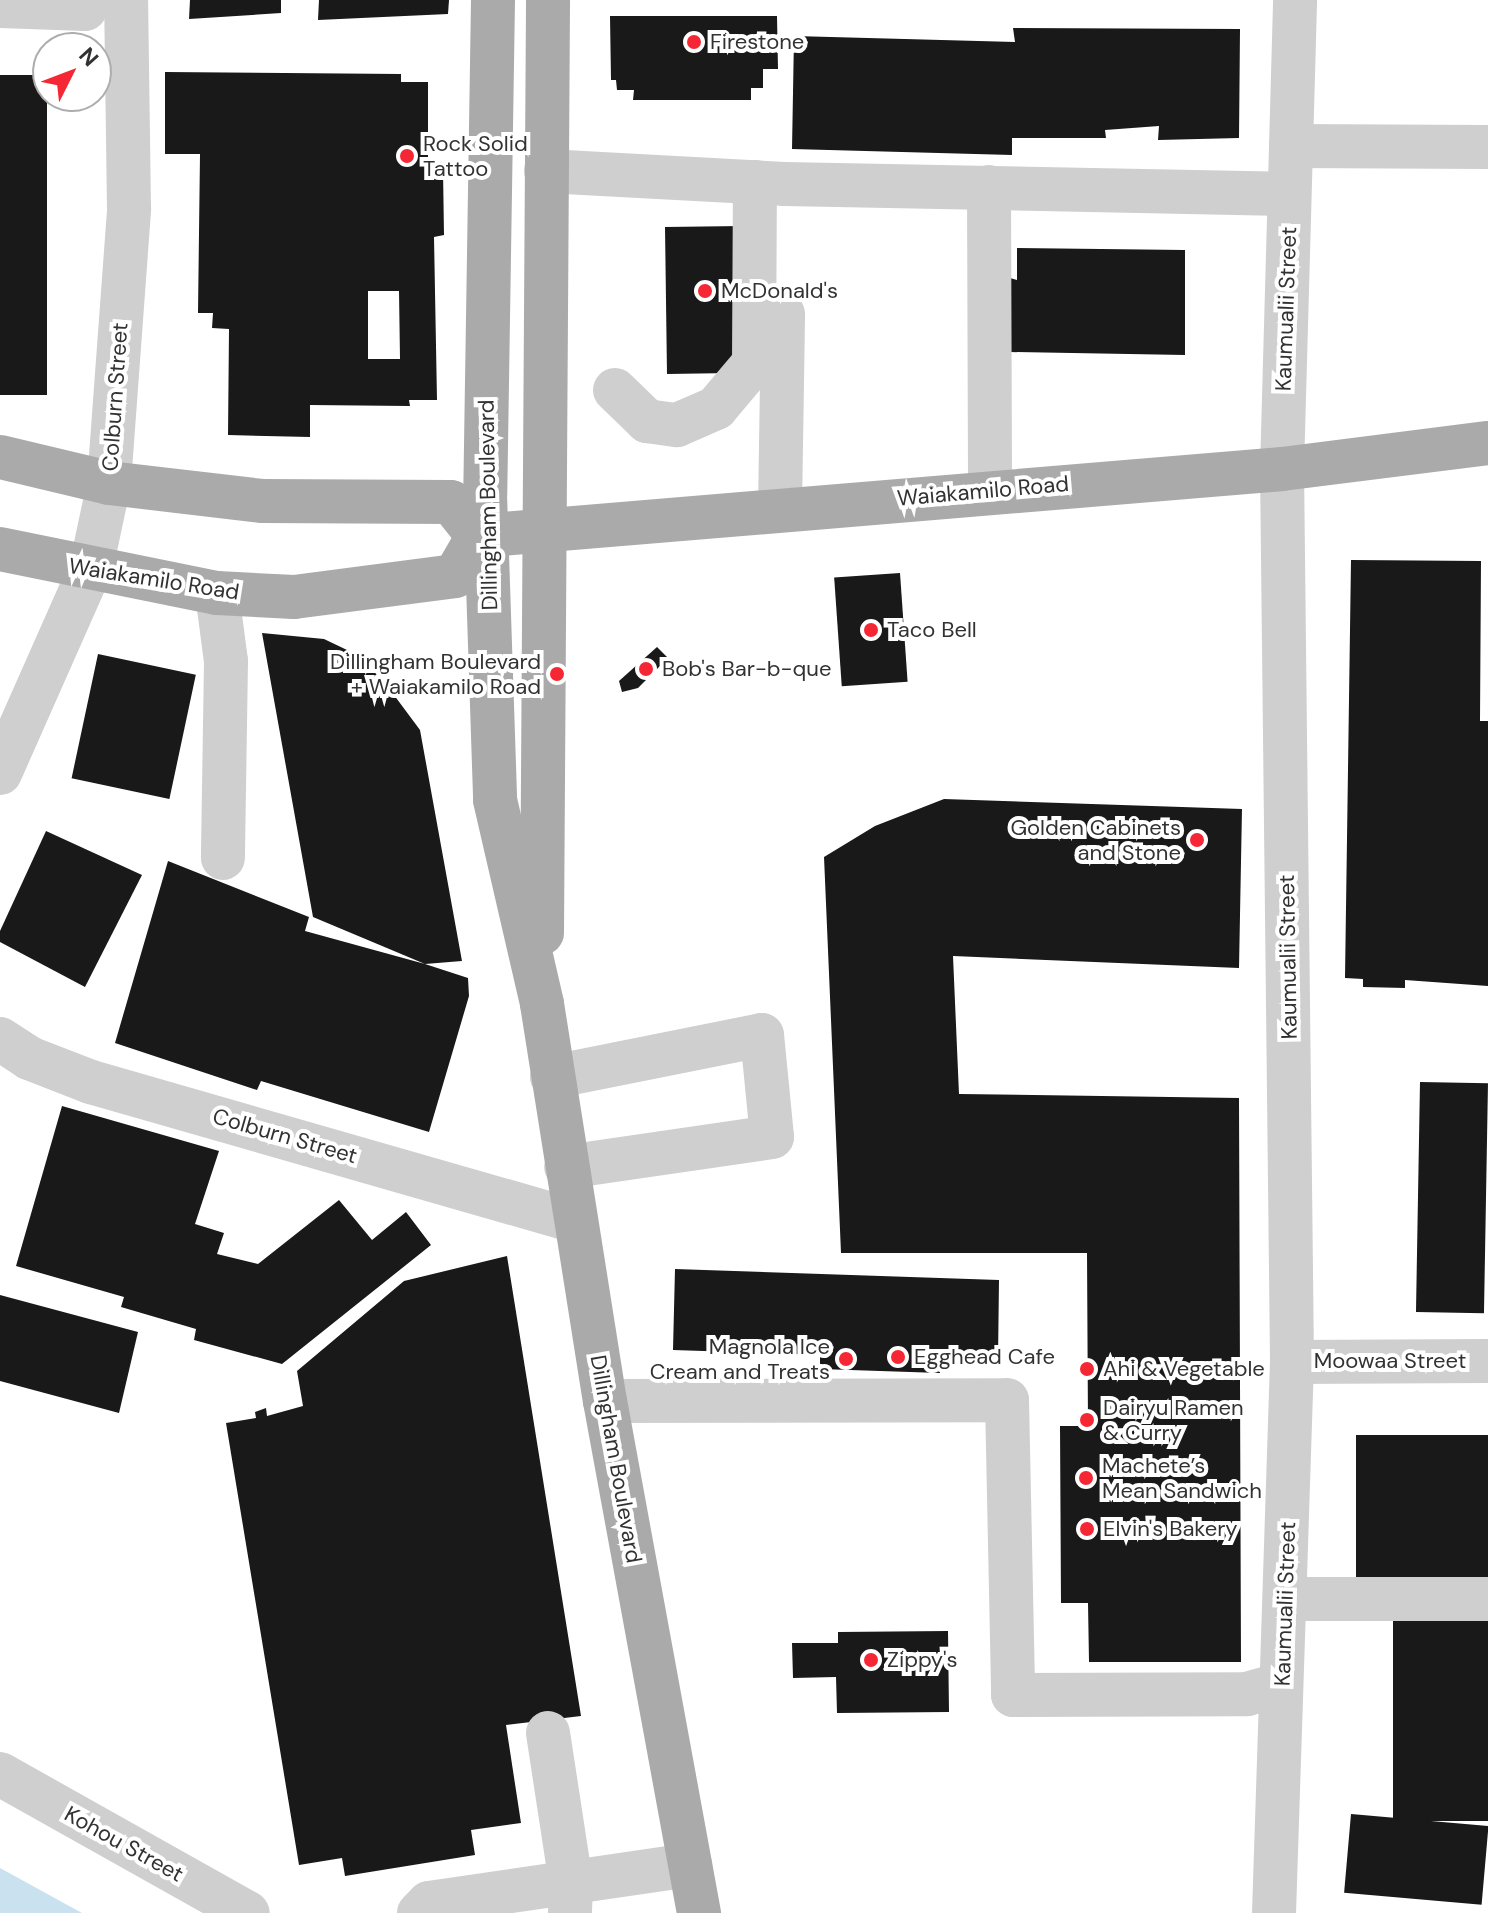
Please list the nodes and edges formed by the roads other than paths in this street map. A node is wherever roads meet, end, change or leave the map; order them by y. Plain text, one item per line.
1 (85, 0) edge
2 (126, 0) edge
3 (493, 0) edge
4 (548, 0) edge
5 (1295, 0) edge
6 (0, 6) edge
7 (1291, 146) junction
8 (1488, 147) edge
9 (546, 171) junction
10 (769, 183) junction
11 (989, 187) junction
12 (1289, 194) junction
13 (615, 390) dead end
14 (1488, 443) edge
15 (0, 457) edge
16 (1282, 469) junction
17 (109, 483) junction
18 (990, 489) junction
19 (780, 509) junction
20 (545, 530) junction
21 (482, 536) junction
22 (0, 549) edge
23 (91, 568) junction
24 (217, 593) junction
25 (0, 773) edge
26 (223, 858) dead end
27 (542, 1004) junction
28 (0, 1039) edge
29 (552, 1077) junction
30 (566, 1167) junction
31 (575, 1221) junction
32 (1488, 1361) edge
33 (1292, 1362) junction
34 (605, 1401) junction
35 (1287, 1599) junction
36 (1488, 1599) edge
37 (1281, 1684) junction
38 (548, 1733) dead end
39 (0, 1774) edge
40 (690, 1865) junction
41 (570, 1898) edge
42 (248, 1913) edge
43 (419, 1913) edge
44 (699, 1913) edge
45 (1274, 1913) edge

1 - 6 street
2 - 17 street, Colburn Street
3 - 21 main road, Dillingham Boulevard
4 - 9 main road, Dillingham Boulevard
5 - 7 street, Kaumualii Street
7 - 8 street
7 - 12 street, Kaumualii Street
9 - 10 street
9 - 20 main road, Dillingham Boulevard
10 - 11 street
10 - 13 street
10 - 19 street
11 - 12 street
11 - 18 street
12 - 16 street, Kaumualii Street
14 - 16 main road, Waiakamilo Road
15 - 17 main road
16 - 18 main road, Waiakamilo Road
16 - 33 street, Kaumualii Street
17 - 21 main road
17 - 23 street, Colburn Street
18 - 19 main road, Waiakamilo Road
19 - 20 main road, Waiakamilo Road
20 - 21 main road, Waiakamilo Road
20 - 27 main road, Dillingham Boulevard
21 - 24 main road, Waiakamilo Road
21 - 27 main road, Dillingham Boulevard
22 - 23 main road, Waiakamilo Road
23 - 24 main road, Waiakamilo Road
23 - 25 street, Colburn Street
24 - 26 street
27 - 29 main road, Dillingham Boulevard
28 - 31 street, Colburn Street
29 - 30 main road, Dillingham Boulevard
29 - 30 street
30 - 31 main road, Dillingham Boulevard
31 - 34 main road, Dillingham Boulevard
32 - 33 street, Moowaa Street
33 - 35 street, Kaumualii Street
34 - 37 street
34 - 40 main road, Dillingham Boulevard
35 - 36 street
35 - 37 street, Kaumualii Street
37 - 45 street, Kaumualii Street
38 - 41 street
39 - 42 street, Kohou Street
40 - 41 street
40 - 44 main road, Dillingham Boulevard
41 - 43 street

